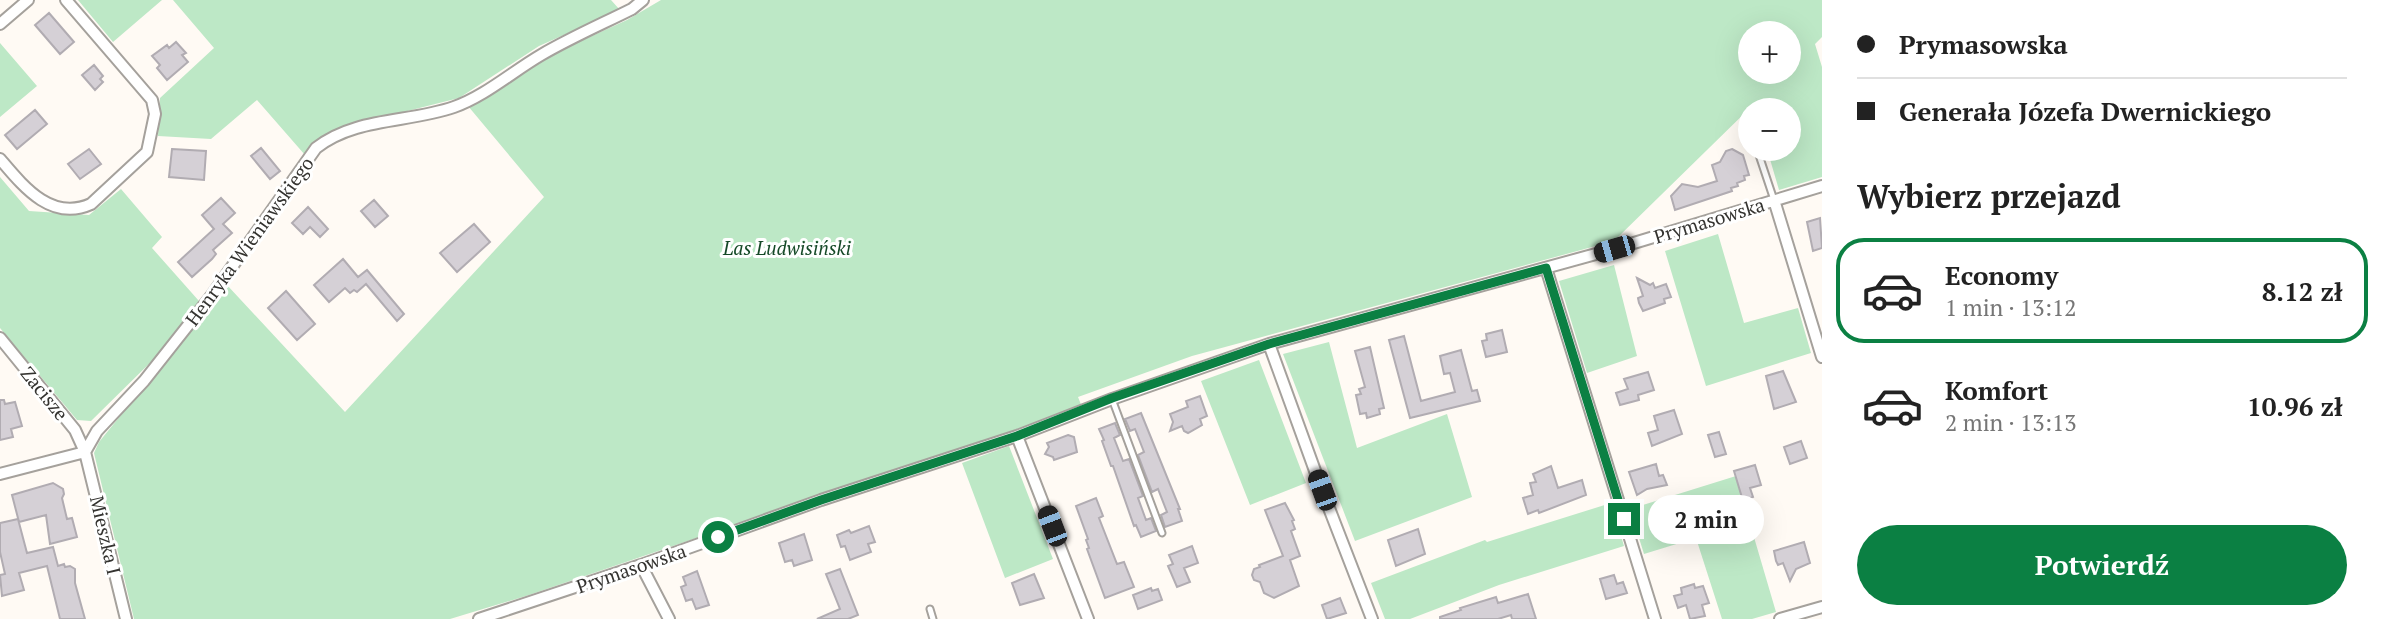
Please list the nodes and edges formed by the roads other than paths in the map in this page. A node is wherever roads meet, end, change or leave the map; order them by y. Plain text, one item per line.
1 (28, 0) edge
2 (66, 0) edge
3 (643, 0) edge
4 (0, 24) edge
5 (0, 159) edge
6 (1761, 161) edge
7 (1822, 186) edge
8 (1774, 200) junction
9 (1546, 268) junction
10 (0, 338) edge
11 (1269, 344) junction
12 (1822, 357) edge
13 (1112, 398) junction
14 (1017, 436) junction
15 (85, 452) junction
16 (0, 474) edge
17 (1162, 533) dead end
18 (641, 565) junction
19 (1822, 607) edge
20 (930, 609) dead end
21 (125, 619) edge
22 (480, 619) edge
23 (669, 619) edge
24 (933, 619) edge
25 (1088, 619) edge
26 (1372, 619) edge
27 (1655, 619) edge
28 (1780, 619) edge

1 - 4 street
2 - 5 street
3 - 15 street, Henryka Wieniawskiego
6 - 8 lane
7 - 8 street, Prymasowska
8 - 9 street, Prymasowska
8 - 12 street
9 - 11 street, Prymasowska
9 - 27 street
10 - 15 street, Zacisze
11 - 13 street, Prymasowska
11 - 26 street
13 - 14 street, Prymasowska
13 - 17 lane
14 - 18 street, Prymasowska
14 - 25 street
15 - 16 street
15 - 21 street, Mieszka I
18 - 22 street, Prymasowska
18 - 23 street
19 - 28 street
20 - 24 lane

